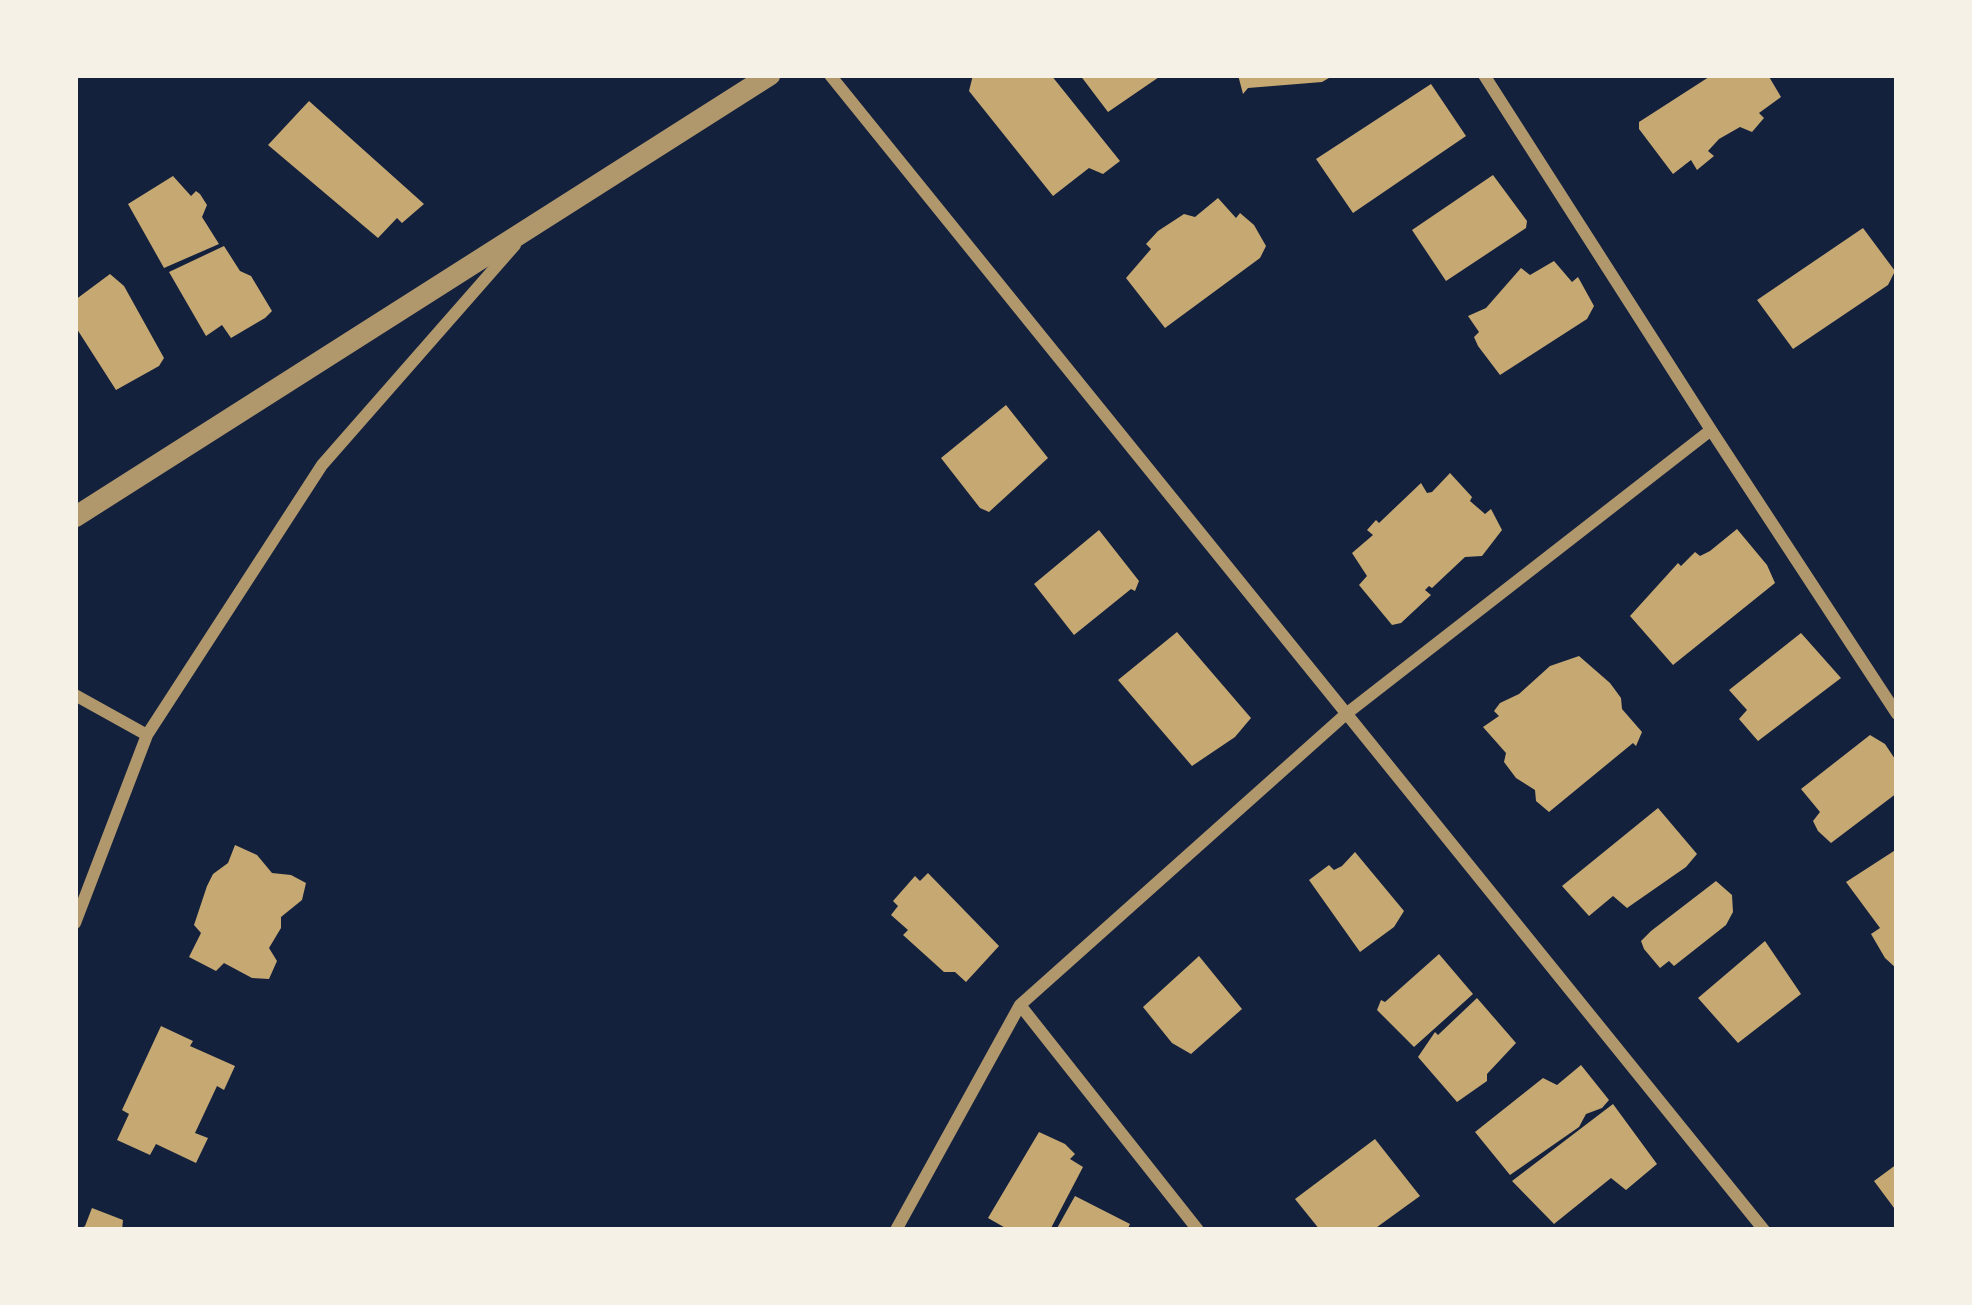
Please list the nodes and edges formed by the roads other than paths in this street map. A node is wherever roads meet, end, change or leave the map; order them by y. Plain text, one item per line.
1 (770, 75) edge
2 (830, 75) edge
3 (1484, 75) edge
4 (530, 228) junction
5 (1711, 430) junction
6 (75, 517) edge
7 (75, 695) edge
8 (1346, 714) junction
9 (1897, 714) edge
10 (147, 735) junction
11 (75, 922) edge
12 (1020, 1005) junction
13 (896, 1230) edge
14 (1198, 1230) edge
15 (1764, 1230) edge

1 - 4 street
2 - 8 street
3 - 5 street
4 - 6 street
4 - 10 street
5 - 8 street
5 - 9 street
7 - 10 street
8 - 12 street
8 - 15 street
10 - 11 street
12 - 13 street
12 - 14 street

